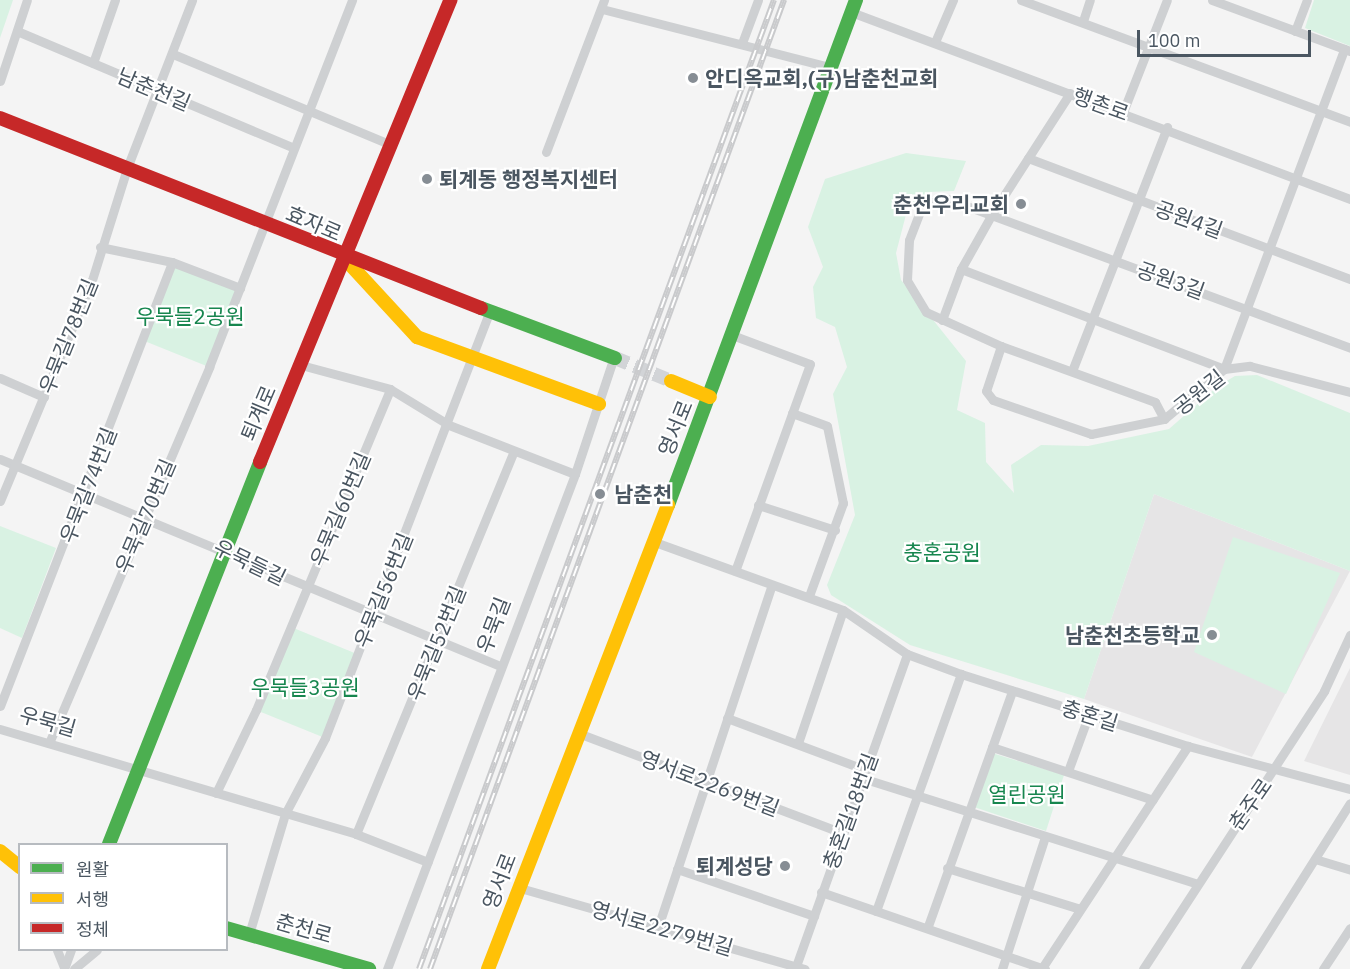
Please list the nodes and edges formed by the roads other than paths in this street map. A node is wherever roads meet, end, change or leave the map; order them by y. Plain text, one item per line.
1 (27, 0) edge
2 (116, 0) edge
3 (192, 0) edge
4 (352, 0) edge
5 (450, 0) edge
6 (758, 0) edge
7 (953, 0) edge
8 (1022, 0) edge
9 (1090, 0) edge
10 (1167, 0) edge
11 (1212, 0) edge
12 (1307, 0) edge
13 (602, 3) edge
14 (1237, 4) edge
15 (854, 6) edge
16 (1083, 21) junction
17 (16, 31) junction
18 (1295, 31) junction
19 (934, 42) junction
20 (742, 43) junction
21 (1148, 45) junction
22 (1347, 50) edge
23 (173, 54) junction
24 (93, 63) junction
25 (829, 67) junction
26 (0, 81) edge
27 (160, 92) junction
28 (1070, 93) junction
29 (1318, 110) junction
30 (307, 111) junction
31 (1123, 112) junction
32 (0, 118) edge
33 (1350, 122) edge
34 (1167, 127) junction
35 (392, 145) junction
36 (292, 147) junction
37 (546, 152) dead end
38 (1028, 158) junction
39 (128, 168) junction
40 (1294, 178) junction
41 (1138, 200) junction
42 (1350, 200) edge
43 (992, 214) junction
44 (263, 225) junction
45 (100, 247) junction
46 (1267, 248) junction
47 (344, 258) junction
48 (1118, 261) junction
49 (172, 262) junction
50 (961, 269) junction
51 (1350, 279) edge
52 (240, 288) junction
53 (1245, 308) junction
54 (490, 311) junction
55 (942, 320) junction
56 (1094, 321) junction
57 (732, 335) junction
58 (1001, 346) junction
59 (1350, 348) edge
60 (614, 358) joint
61 (472, 361) junction
62 (301, 364) junction
63 (1224, 369) junction
64 (1072, 371) junction
65 (0, 378) edge
66 (671, 381) tunnel mouth
67 (390, 389) junction
68 (1349, 394) edge
69 (44, 397) junction
70 (710, 397) junction
71 (599, 404) junction
72 (792, 413) junction
73 (1164, 419) junction
74 (449, 425) junction
75 (514, 451) junction
76 (0, 459) edge
77 (14, 464) junction
78 (575, 474) junction
79 (85, 491) junction
80 (0, 501) edge
81 (758, 505) junction
82 (145, 516) junction
83 (835, 530) junction
84 (652, 541) junction
85 (224, 548) junction
86 (735, 571) junction
87 (772, 585) junction
88 (306, 590) junction
89 (809, 596) junction
90 (843, 610) junction
91 (373, 617) junction
92 (1350, 635) edge
93 (437, 641) junction
94 (907, 654) junction
95 (500, 666) junction
96 (961, 674) junction
97 (1012, 691) junction
98 (0, 706) edge
99 (1089, 714) junction
100 (727, 718) junction
101 (0, 729) edge
102 (578, 733) junction
103 (49, 743) junction
104 (798, 743) junction
105 (1188, 746) junction
106 (992, 747) junction
107 (136, 767) junction
108 (1274, 770) junction
109 (1068, 771) junction
110 (864, 774) junction
111 (705, 781) junction
112 (1350, 789) edge
113 (216, 792) junction
114 (917, 797) junction
115 (1153, 800) junction
116 (1350, 803) edge
117 (970, 812) junction
118 (285, 814) junction
119 (842, 833) junction
120 (356, 834) junction
121 (1045, 837) junction
122 (109, 843) edge
123 (0, 851) edge
124 (1116, 859) junction
125 (1315, 859) junction
126 (428, 862) junction
127 (10, 867) edge
128 (947, 868) junction
129 (677, 869) junction
130 (1350, 870) edge
131 (1195, 883) junction
132 (520, 888) junction
133 (821, 892) junction
134 (1029, 894) junction
135 (1080, 909) junction
136 (876, 912) junction
137 (814, 916) junction
138 (928, 926) junction
139 (658, 927) junction
140 (1350, 928) edge
141 (228, 929) edge
142 (249, 934) junction
143 (58, 951) edge
144 (71, 951) edge
145 (95, 951) edge
146 (1005, 955) junction
147 (68, 968) edge
148 (798, 968) edge
149 (369, 969) edge
150 (387, 969) edge
151 (488, 969) edge
152 (1002, 969) edge
153 (1044, 969) edge
154 (1143, 969) edge
155 (1245, 969) edge
156 (1323, 969) edge

1 - 17 street
2 - 24 street
3 - 23 street, 우묵길78번길
4 - 30 street
5 - 35 street, 퇴계로
6 - 20 street
7 - 19 street
8 - 16 street
9 - 16 street
10 - 21 street
11 - 14 street
12 - 18 street
13 - 20 street
13 - 37 street
14 - 18 street
15 - 19 street, 행촌로
15 - 25 street, 영서로
16 - 21 street
17 - 24 street, 남춘천길
17 - 26 street
18 - 22 street
19 - 28 street, 행촌로
20 - 25 street
21 - 29 street
21 - 31 street
22 - 29 street
23 - 27 street, 우묵길78번길
23 - 30 street
24 - 27 street, 남춘천길
25 - 57 street, 영서로
27 - 36 street, 남춘천길
27 - 39 street, 우묵길78번길
28 - 31 street, 행촌로
28 - 38 street
29 - 33 street
29 - 40 street
30 - 35 street
30 - 36 street
31 - 34 street, 행촌로
32 - 39 street, 효자로
34 - 40 street, 행촌로
34 - 41 street
35 - 47 street, 퇴계로
36 - 44 street
38 - 41 street, 공원4길
38 - 43 street
39 - 44 street, 효자로
39 - 45 street, 우묵길78번길
40 - 42 street, 행촌로
40 - 46 street
41 - 46 street, 공원4길
41 - 48 street
43 - 48 street, 공원3길
43 - 50 street
43 - 55 street, 공원3길
44 - 47 street, 효자로
44 - 52 street, 우묵길70번길
45 - 49 street
45 - 69 street, 우묵길78번길
46 - 51 street, 공원4길
46 - 53 street
47 - 54 street, 효자로
47 - 61 street
47 - 62 street, 퇴계로
48 - 53 street, 공원3길
48 - 56 street
49 - 52 street
49 - 79 street, 우묵길74번길
50 - 55 street
50 - 56 street
52 - 82 street, 우묵길70번길
53 - 59 street, 공원3길
53 - 63 street
54 - 60 street, 효자로
54 - 61 street, 우묵길56번길
55 - 58 street
56 - 63 street
56 - 64 street
57 - 70 street, 영서로
57 - 72 street
58 - 64 street
58 - 73 street, 공원길
60 - 71 street, 우묵길
61 - 71 street
61 - 74 street, 우묵길56번길
62 - 67 street
62 - 85 street, 퇴계로
63 - 68 street, 공원길
63 - 73 street, 공원길
64 - 73 street
65 - 69 street
66 - 70 street
67 - 74 street
67 - 88 street, 우묵길60번길
69 - 77 street, 우묵길78번길
70 - 84 street, 영서로
71 - 78 street, 우묵길
72 - 81 street
72 - 83 street
74 - 75 street
74 - 91 street, 우묵길56번길
75 - 78 street
75 - 93 street, 우묵길52번길
76 - 77 street, 우묵들길
77 - 79 street, 우묵들길
77 - 80 street, 우묵길78번길
78 - 95 street, 우묵길
79 - 82 street, 우묵들길
79 - 98 street, 우묵길74번길
81 - 83 street
81 - 86 street
82 - 85 street, 우묵들길
82 - 103 street, 우묵길70번길
83 - 89 street
84 - 86 street, 충혼길
84 - 102 street, 영서로
85 - 88 street, 우묵들길
85 - 107 street, 퇴계로
86 - 87 street, 충혼길
87 - 89 street, 충혼길
87 - 100 street
88 - 91 street, 우묵들길
88 - 113 street, 우묵길60번길
89 - 90 street, 충혼길
90 - 94 street, 충혼길
90 - 104 street
91 - 93 street, 우묵들길
91 - 118 street, 우묵길56번길
92 - 108 street, 춘주로
93 - 95 street, 우묵들길
93 - 120 street, 우묵길52번길
94 - 96 street, 충혼길
94 - 110 street, 충혼길18번길
95 - 126 street, 우묵길
96 - 97 street, 충혼길
96 - 114 street
97 - 99 street, 충혼길
97 - 106 street
99 - 105 street, 충혼길
99 - 109 street
100 - 104 street
100 - 111 street
101 - 103 street, 우묵길
102 - 111 street, 영서로2269번길
102 - 132 street, 영서로
103 - 107 street, 우묵길
104 - 110 street
105 - 108 street, 충혼길
105 - 115 street
106 - 109 street
106 - 117 street
107 - 113 street, 우묵길
107 - 122 street, 퇴계로
108 - 112 street, 충혼길
108 - 131 street, 춘주로
109 - 115 street
110 - 114 street
110 - 119 street, 충혼길18번길
111 - 119 street, 영서로2269번길
111 - 129 street
113 - 118 street, 우묵길
114 - 117 street
114 - 136 street
115 - 124 street
116 - 125 street
117 - 121 street
117 - 128 street
118 - 120 street, 우묵길
118 - 142 street, 우묵길56번길
119 - 133 street, 충혼길18번길
120 - 126 street, 우묵길
121 - 124 street
121 - 134 street
123 - 127 street
124 - 131 street
124 - 135 street
125 - 130 street
125 - 155 street
126 - 150 street, 우묵길
128 - 134 street
128 - 138 street
129 - 137 street
129 - 139 street
131 - 154 street, 춘주로
132 - 139 street, 영서로2279번길
132 - 151 street, 영서로
133 - 136 street
133 - 137 street, 충혼길18번길
134 - 135 street
134 - 146 street
135 - 153 street
136 - 138 street
137 - 148 street, 충혼길18번길
138 - 146 street
139 - 148 street, 영서로2279번길
140 - 156 street
141 - 142 street, 춘천로
142 - 149 street, 춘천로
143 - 147 street
144 - 147 street
145 - 147 street
146 - 152 street
146 - 153 street

